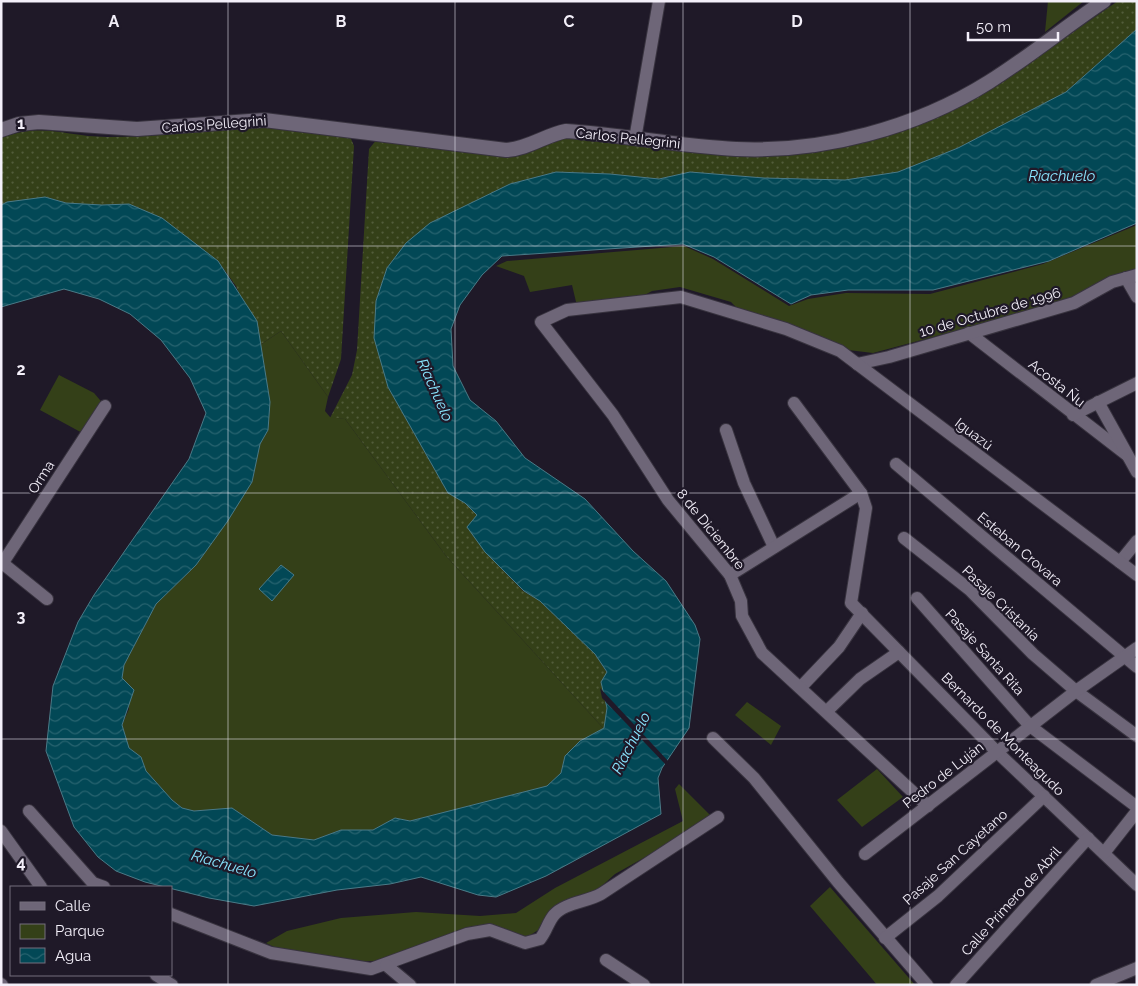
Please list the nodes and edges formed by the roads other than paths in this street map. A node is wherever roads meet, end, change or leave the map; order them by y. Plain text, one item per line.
1 (659, 1) edge
2 (1104, 1) edge
3 (1, 130) edge
4 (635, 139) junction
5 (1132, 277) edge
6 (1137, 297) edge
7 (541, 322) joint
8 (969, 334) junction
9 (858, 364) junction
10 (1137, 383) edge
11 (1098, 402) junction
12 (794, 403) dead end
13 (104, 406) dead end
14 (1073, 415) junction
15 (726, 430) dead end
16 (1127, 455) junction
17 (896, 464) dead end
18 (1137, 472) edge
19 (861, 493) junction
20 (904, 538) dead end
21 (1137, 541) edge
22 (774, 546) junction
23 (1120, 562) junction
24 (2, 563) edge
25 (730, 575) junction
26 (1137, 575) edge
27 (917, 598) dead end
28 (47, 599) dead end
29 (862, 613) junction
30 (1137, 648) edge
31 (899, 652) junction
32 (1125, 657) junction
33 (1137, 666) edge
34 (801, 687) junction
35 (1076, 691) junction
36 (827, 711) junction
37 (1030, 726) junction
38 (1137, 736) edge
39 (713, 738) dead end
40 (997, 752) junction
41 (1044, 796) junction
42 (928, 806) junction
43 (1137, 807) edge
44 (29, 811) dead end
45 (1137, 811) edge
46 (718, 817) dead end
47 (1, 831) edge
48 (1088, 838) junction
49 (1104, 853) junction
50 (865, 854) dead end
51 (1137, 884) edge
52 (40, 886) edge
53 (101, 886) edge
54 (172, 914) edge
55 (886, 938) junction
56 (606, 960) dead end
57 (386, 965) junction
58 (1137, 968) edge
59 (1120, 975) junction
60 (158, 976) edge
61 (172, 985) edge
62 (410, 985) edge
63 (644, 985) edge
64 (927, 985) edge
65 (956, 985) edge
66 (1096, 985) edge
67 (1131, 985) edge

1 - 4 street
2 - 4 street, Carlos Pellegrini
3 - 4 street, Carlos Pellegrini
5 - 6 street
5 - 8 street, 10 de Octubre de 1996
7 - 9 street, Iguazú
7 - 25 street, 8 de Diciembre
8 - 9 street, 10 de Octubre de 1996
8 - 14 street, Acosta Ñu
9 - 23 street, Iguazú
10 - 11 street
11 - 14 street
11 - 16 street, Acosta Ñu
12 - 19 street
13 - 24 street, Orma
14 - 16 street, Acosta Ñu
15 - 22 street
16 - 18 street, Acosta Ñu
17 - 32 street, Esteban Crovara
19 - 22 street
19 - 29 street, Bernardo de Monteagudo
20 - 35 street, Pasaje Cristanía
21 - 23 street
22 - 25 street
23 - 26 street, Iguazú
24 - 28 street
25 - 34 street, 8 de Diciembre
27 - 37 street, Pasaje Santa Rita
29 - 31 street, Bernardo de Monteagudo
29 - 34 street
30 - 32 street, Pedro de Luján
31 - 36 street
31 - 40 street, Bernardo de Monteagudo
32 - 33 street, Esteban Crovara
32 - 35 street, Pedro de Luján
34 - 36 street, 8 de Diciembre
35 - 37 street, Pedro de Luján
35 - 38 street, Pasaje Cristanía
36 - 42 street, 8 de Diciembre
37 - 40 street, Pedro de Luján
37 - 43 street, Pasaje Santa Rita
39 - 55 street
40 - 41 street, Bernardo de Monteagudo
40 - 42 street, Pedro de Luján
41 - 48 street, Bernardo de Monteagudo
41 - 55 street, Pasaje San Cayetano
42 - 50 street, Pedro de Luján
44 - 53 street
45 - 49 street
46 - 57 street
47 - 52 street
48 - 49 street, Bernardo de Monteagudo
48 - 65 street, Calle Primero de Abril
49 - 51 street, Bernardo de Monteagudo
54 - 57 street
55 - 64 street
56 - 63 street
57 - 62 street
58 - 59 street
59 - 66 street
59 - 67 street
60 - 61 street

